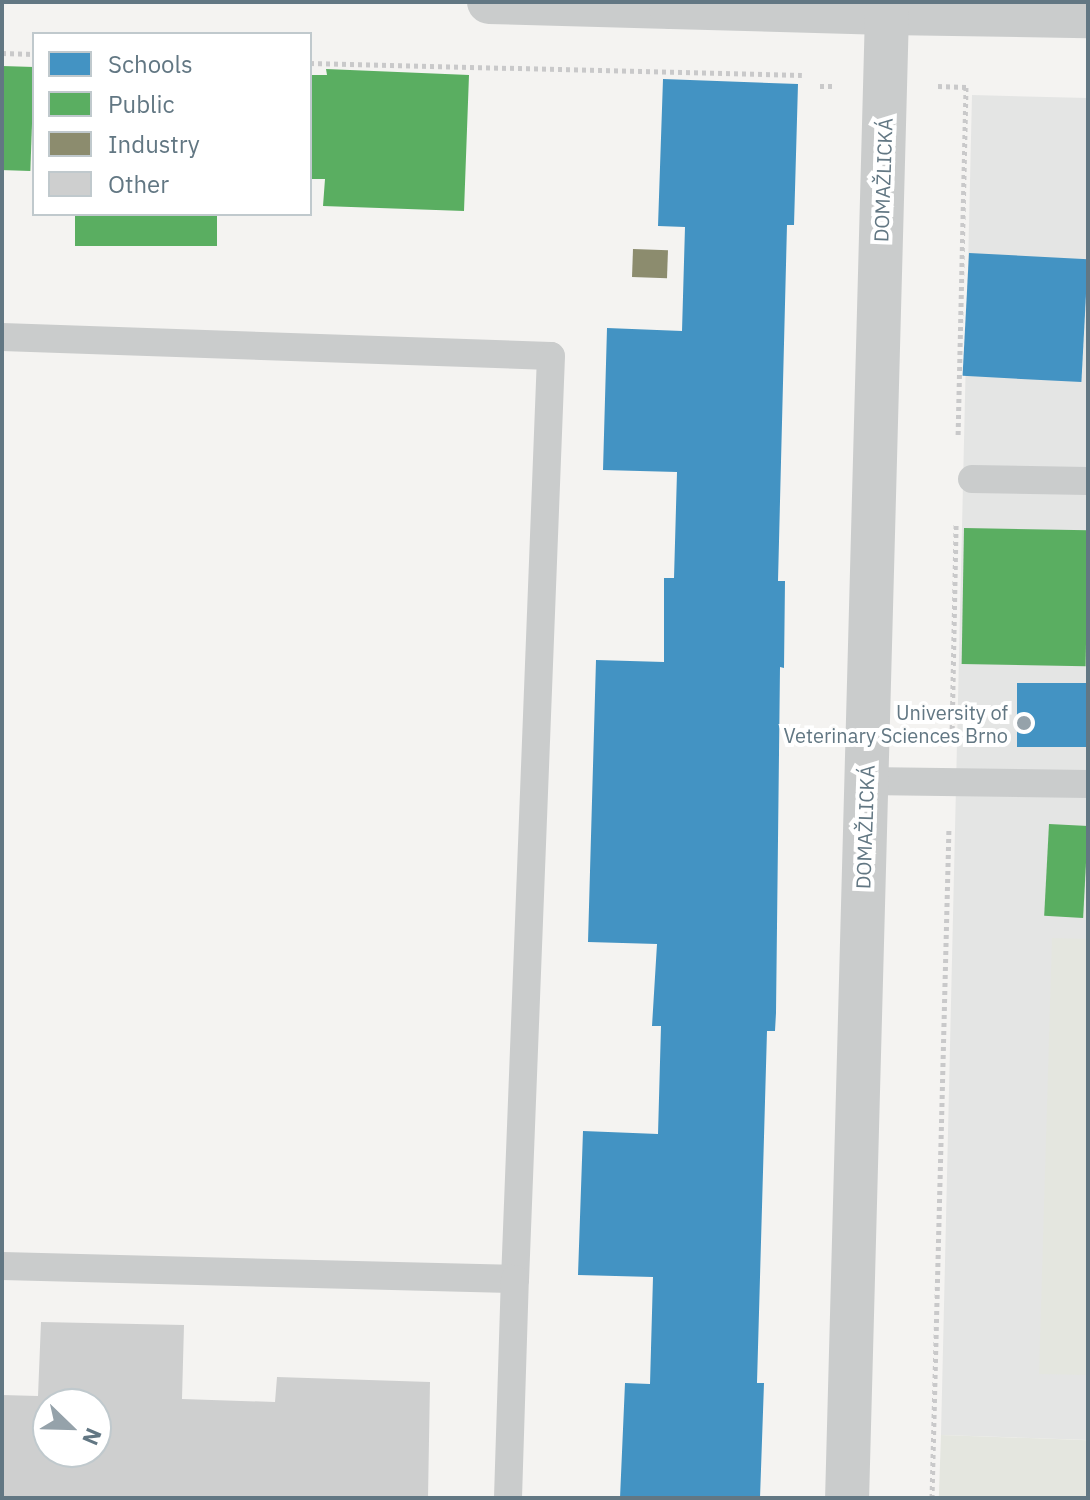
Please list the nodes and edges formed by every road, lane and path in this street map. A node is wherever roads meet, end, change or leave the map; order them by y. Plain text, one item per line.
1 (489, 2) edge
2 (671, 4) edge
3 (887, 13) junction
4 (1088, 16) edge
5 (2, 53) edge
6 (32, 54) edge
7 (312, 63) edge
8 (802, 75) dead end
9 (2, 337) edge
10 (972, 479) dead end
11 (1088, 481) edge
12 (866, 781) junction
13 (1088, 784) edge
14 (2, 1266) edge
15 (515, 1279) junction
16 (508, 1498) edge
17 (847, 1498) edge

1 - 2 street
2 - 3 street
3 - 4 street
3 - 12 street, DOMAŽLICKÁ
5 - 6 path
7 - 8 path
9 - 15 lane
10 - 11 lane
12 - 13 lane
12 - 17 street, DOMAŽLICKÁ
14 - 15 lane
15 - 16 lane

